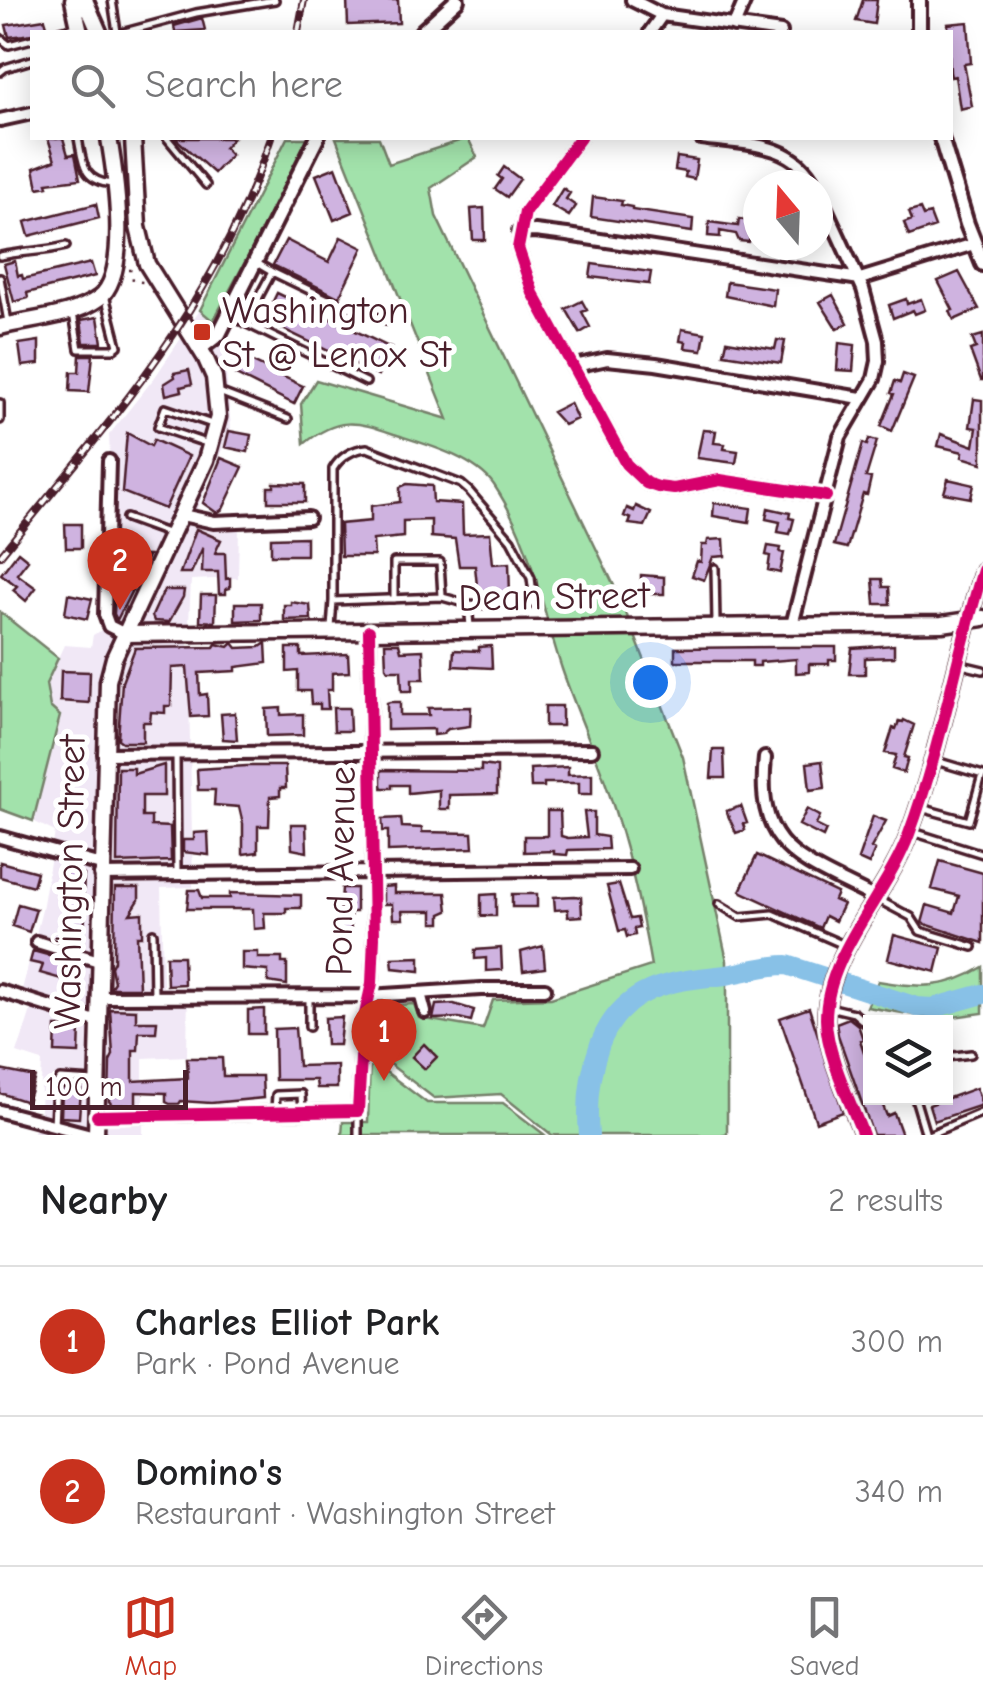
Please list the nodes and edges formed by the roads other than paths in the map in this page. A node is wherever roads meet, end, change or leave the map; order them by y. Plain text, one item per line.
1 (74, 0) edge
2 (86, 0) edge
3 (112, 0) edge
4 (275, 0) edge
5 (632, 0) edge
6 (745, 0) edge
7 (919, 0) edge
8 (450, 2) edge
9 (662, 16) junction
10 (734, 26) junction
11 (79, 29) edge
12 (98, 30) edge
13 (117, 30) edge
14 (137, 30) edge
15 (424, 30) edge
16 (652, 30) edge
17 (765, 30) edge
18 (920, 30) edge
19 (0, 38) edge
20 (30, 40) edge
21 (30, 61) edge
22 (0, 72) edge
23 (30, 113) edge
24 (0, 120) edge
25 (78, 140) edge
26 (109, 140) edge
27 (133, 140) edge
28 (169, 140) edge
29 (316, 140) edge
30 (579, 140) edge
31 (714, 140) edge
32 (943, 140) edge
33 (804, 170) edge
34 (115, 185) junction
35 (206, 185) dead end
36 (833, 222) edge
37 (519, 232) junction
38 (974, 244) junction
39 (66, 246) dead end
40 (0, 256) edge
41 (255, 262) junction
42 (983, 264) edge
43 (272, 272) junction
44 (0, 278) edge
45 (860, 279) junction
46 (105, 293) junction
47 (72, 310) junction
48 (228, 315) junction
49 (386, 321) dead end
50 (245, 323) junction
51 (4, 326) edge
52 (201, 348) junction
53 (575, 366) junction
54 (366, 382) dead end
55 (216, 391) junction
56 (861, 398) junction
57 (0, 403) edge
58 (288, 419) dead end
59 (0, 420) edge
60 (216, 425) junction
61 (212, 445) junction
62 (109, 460) dead end
63 (826, 496) junction
64 (182, 515) junction
65 (126, 518) dead end
66 (308, 518) dead end
67 (172, 535) junction
68 (715, 568) dead end
69 (983, 570) edge
70 (442, 597) junction
71 (394, 598) junction
72 (332, 601) junction
73 (468, 604) junction
74 (983, 618) edge
75 (967, 621) junction
76 (792, 625) junction
77 (716, 626) junction
78 (470, 629) junction
79 (369, 630) junction
80 (331, 631) junction
81 (125, 634) junction
82 (956, 664) junction
83 (983, 670) edge
84 (372, 750) junction
85 (592, 750) dead end
86 (176, 753) junction
87 (104, 754) junction
88 (766, 758) dead end
89 (933, 760) junction
90 (982, 775) edge
91 (918, 807) junction
92 (910, 831) junction
93 (0, 838) edge
94 (983, 854) edge
95 (630, 869) dead end
96 (100, 870) junction
97 (374, 872) junction
98 (177, 875) junction
99 (875, 898) junction
100 (719, 904) dead end
101 (152, 933) dead end
102 (37, 942) dead end
103 (847, 946) junction
104 (973, 947) dead end
105 (99, 961) junction
106 (546, 988) dead end
107 (0, 992) edge
108 (420, 993) junction
109 (308, 996) junction
110 (369, 996) junction
111 (100, 997) junction
112 (154, 998) junction
113 (829, 1001) junction
114 (424, 1012) dead end
115 (863, 1021) edge
116 (99, 1022) junction
117 (310, 1027) dead end
118 (971, 1054) dead end
119 (953, 1056) edge
120 (98, 1081) junction
121 (917, 1105) edge
122 (0, 1111) edge
123 (275, 1112) junction
124 (302, 1112) junction
125 (358, 1112) junction
126 (983, 1112) edge
127 (97, 1116) junction
128 (54, 1125) junction
129 (93, 1135) edge
130 (358, 1135) edge
131 (863, 1135) edge
132 (927, 1135) edge

1 - 11 main road
2 - 12 main road
3 - 13 lane
4 - 14 lane
5 - 9 street
6 - 10 street
7 - 18 street
8 - 15 street
9 - 10 street
9 - 16 street
10 - 17 street
19 - 20 lane
21 - 22 lane
23 - 24 street
25 - 34 lane
26 - 34 main road
27 - 52 main road, Washington Street
28 - 35 lane
29 - 41 street
30 - 37 street
31 - 33 street
32 - 38 street
34 - 46 main road
36 - 45 street
37 - 45 street
37 - 53 street
38 - 42 street
38 - 45 street
39 - 40 lane
41 - 43 lane
41 - 48 street
43 - 49 lane
43 - 50 lane
44 - 51 lane
45 - 56 street
46 - 47 main road
46 - 47 lane
47 - 51 main road
48 - 50 lane
48 - 52 street
50 - 54 lane
52 - 55 main road, Washington Street
53 - 56 street
53 - 63 street
55 - 58 lane
55 - 60 main road, Washington Street
56 - 63 street
57 - 59 lane
60 - 61 main road, Washington Street
60 - 61 lane
61 - 64 main road, Washington Street
62 - 81 street
63 - 76 street
64 - 66 street
64 - 67 main road, Washington Street
65 - 67 lane
67 - 81 main road, Washington Street
68 - 77 lane
69 - 75 street
70 - 71 lane
70 - 71 lane
70 - 73 lane
71 - 72 lane
72 - 73 lane
72 - 80 lane
73 - 78 lane
74 - 75 main road, Dean Street
75 - 76 main road, Dean Street
75 - 82 street
76 - 77 main road, Dean Street
77 - 78 main road, Dean Street
78 - 79 main road, Dean Street
79 - 80 main road, Dean Street
79 - 84 street, Pond Avenue
80 - 81 main road, Dean Street
81 - 87 main road, Washington Street
82 - 83 lane
82 - 89 street
84 - 85 street
84 - 86 street
84 - 97 street, Pond Avenue
86 - 87 street
86 - 98 lane
87 - 96 main road, Washington Street
88 - 99 street
89 - 90 lane
89 - 91 street
90 - 91 lane
91 - 92 street
92 - 94 lane
92 - 99 street
93 - 96 street
95 - 97 street
96 - 98 street
96 - 105 main road, Washington Street
97 - 98 street
97 - 110 street, Pond Avenue
99 - 103 street
99 - 104 lane
100 - 103 lane
101 - 112 lane
102 - 105 street
103 - 113 street
105 - 111 main road, Washington Street
106 - 108 street
107 - 116 street
108 - 110 street
108 - 114 street
109 - 110 street
109 - 112 street
109 - 117 lane
110 - 125 street, Pond Avenue
111 - 112 street
111 - 116 main road, Washington Street
113 - 115 lane
113 - 131 street
116 - 120 main road, Washington Street
118 - 119 lane
120 - 127 main road, Washington Street
120 - 128 lane
121 - 132 lane
122 - 128 street
123 - 124 street
123 - 124 lane
123 - 127 street
124 - 125 street
125 - 130 lane
126 - 132 lane
127 - 129 main road, Washington Street
128 - 129 street

